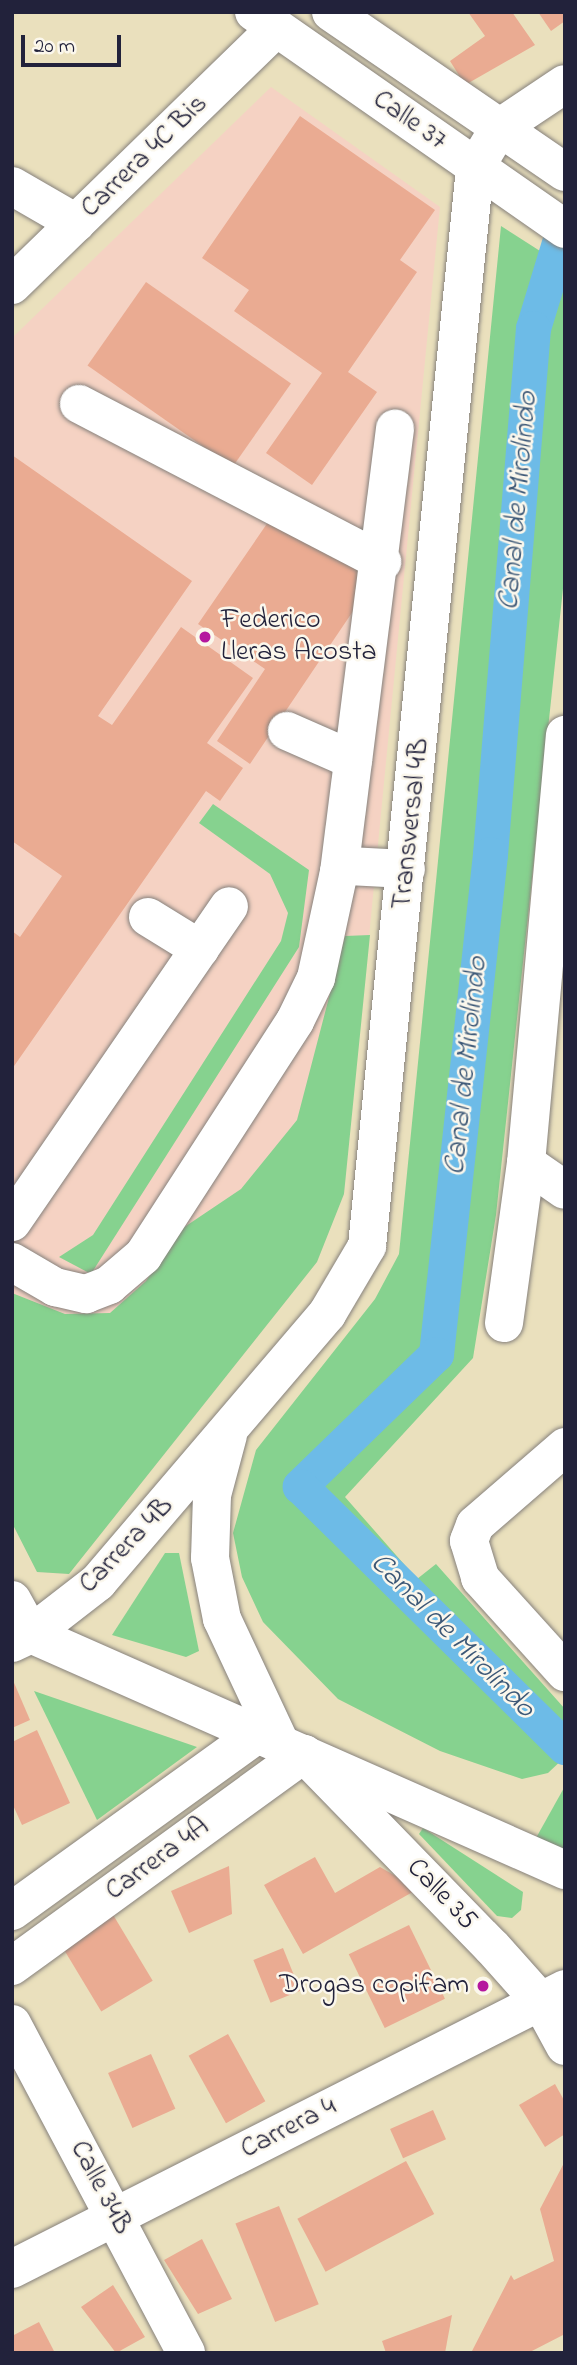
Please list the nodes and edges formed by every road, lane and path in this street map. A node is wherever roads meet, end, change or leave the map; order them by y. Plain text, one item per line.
1 (331, 12) edge
2 (265, 20) edge
3 (565, 84) edge
4 (499, 128) junction
5 (475, 168) junction
6 (565, 172) edge
7 (12, 186) edge
8 (76, 223) junction
9 (565, 229) edge
10 (12, 285) edge
11 (79, 404) dead end
12 (395, 429) dead end
13 (382, 562) junction
14 (287, 731) dead end
15 (565, 736) edge
16 (353, 760) junction
17 (407, 869) junction
18 (339, 872) junction
19 (558, 876) edge
20 (229, 906) dead end
21 (148, 917) dead end
22 (200, 949) junction
23 (526, 1163) junction
24 (565, 1190) edge
25 (12, 1222) edge
26 (12, 1262) edge
27 (504, 1323) dead end
28 (228, 1435) junction
29 (565, 1447) edge
30 (12, 1600) edge
31 (21, 1638) edge
32 (565, 1672) edge
33 (280, 1744) junction
34 (565, 1870) edge
35 (12, 1911) edge
36 (12, 1966) edge
37 (553, 1995) edge
38 (12, 2024) edge
39 (565, 2046) edge
40 (116, 2217) junction
41 (12, 2269) edge
42 (186, 2353) edge

1 - 4 street, Calle 37
2 - 5 street, Calle 37
2 - 8 street, Carrera 4C Bis
3 - 4 street
4 - 5 street
4 - 6 street, Calle 37
5 - 9 street, Calle 37
5 - 17 street, Transversal 4B
7 - 8 street
8 - 10 street, Carrera 4C Bis
11 - 13 street
12 - 13 street
13 - 16 street
14 - 16 street
15 - 19 street
16 - 18 street
17 - 18 street
17 - 28 street, Transversal 4B
18 - 26 street
19 - 23 street
20 - 22 street
21 - 22 street
22 - 25 street
23 - 24 street
23 - 27 street
28 - 31 street, Carrera 4B
28 - 33 street
29 - 32 street
30 - 31 street
31 - 33 street, Calle 35
33 - 34 street, Calle 35
33 - 35 street, Carrera 4A
33 - 36 street, Carrera 4A
33 - 37 street, Calle 35
37 - 39 street, Calle 35
37 - 40 street, Carrera 4
38 - 40 street, Calle 34B
40 - 41 street, Carrera 4
40 - 42 street, Calle 34B

